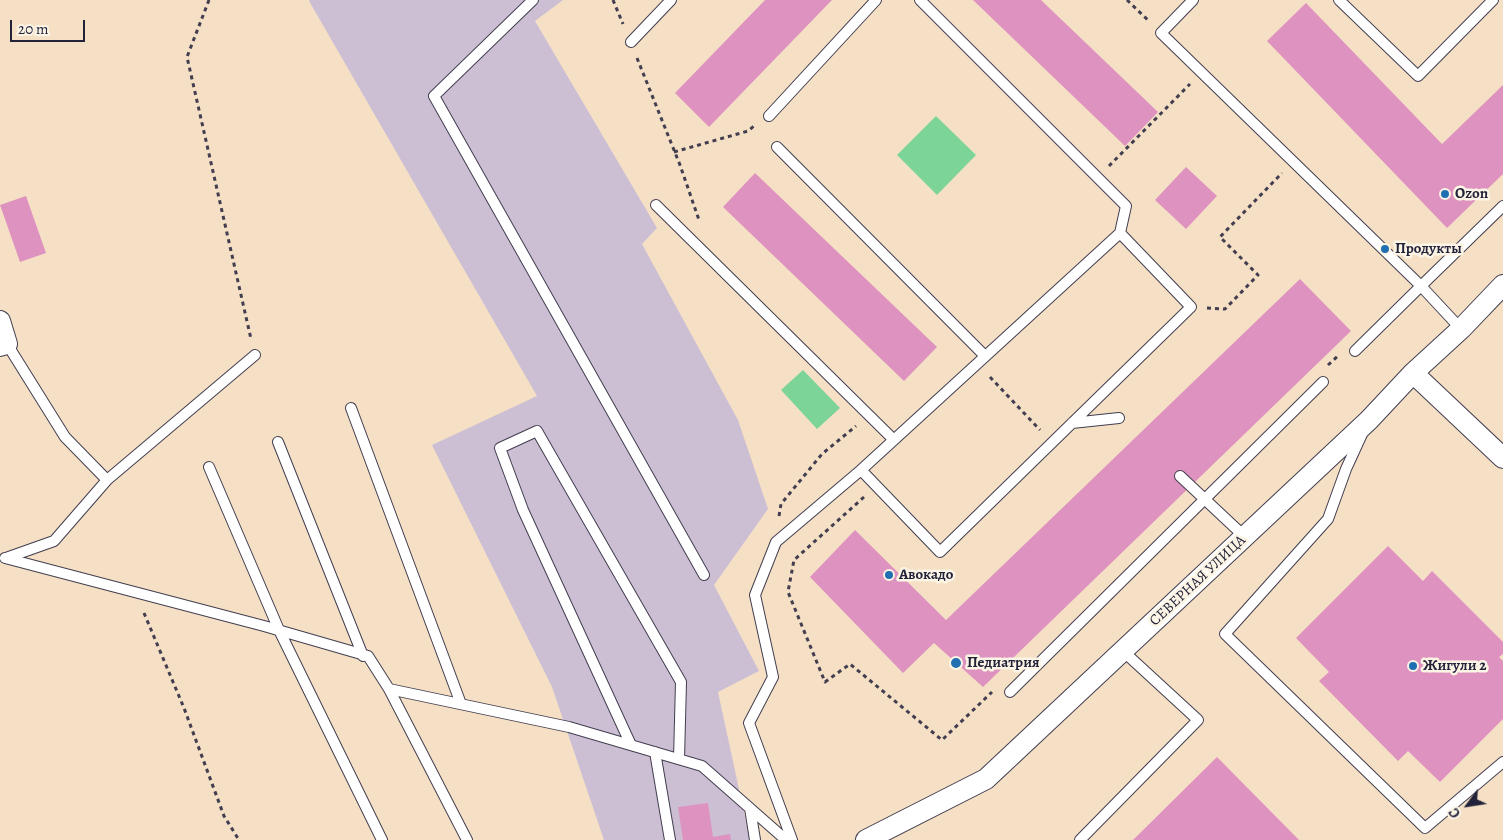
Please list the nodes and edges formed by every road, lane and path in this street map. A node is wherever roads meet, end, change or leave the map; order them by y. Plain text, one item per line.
1 (209, 0) edge
2 (533, 0) edge
3 (613, 0) edge
4 (671, 0) edge
5 (876, 0) edge
6 (920, 0) edge
7 (1127, 0) edge
8 (1193, 0) edge
9 (1339, 0) edge
10 (1493, 0) edge
11 (1161, 33) junction
12 (631, 42) junction
13 (1201, 72) junction
14 (769, 116) dead end
15 (748, 131) dead end
16 (777, 147) dead end
17 (674, 152) junction
18 (1293, 162) junction
19 (1098, 178) junction
20 (687, 188) dead end
21 (656, 205) dead end
22 (1503, 206) edge
23 (1120, 233) junction
24 (1503, 285) edge
25 (1421, 286) junction
26 (1191, 307) junction
27 (0, 321) edge
28 (1460, 329) junction
29 (4, 345) edge
30 (1355, 351) dead end
31 (1342, 352) dead end
32 (255, 355) joint
33 (986, 356) junction
34 (977, 364) junction
35 (1324, 369) dead end
36 (1413, 373) junction
37 (1323, 382) dead end
38 (351, 408) dead end
39 (868, 415) junction
40 (1119, 418) dead end
41 (1368, 420) junction
42 (1072, 423) junction
43 (894, 440) junction
44 (278, 442) dead end
45 (1052, 443) junction
46 (1503, 458) edge
47 (210, 467) dead end
48 (860, 470) junction
49 (1180, 476) dead end
50 (107, 480) junction
51 (876, 487) junction
52 (1204, 499) junction
53 (1245, 537) junction
54 (776, 542) junction
55 (2, 559) edge
56 (704, 575) dead end
57 (135, 593) junction
58 (280, 630) junction
59 (1123, 651) junction
60 (363, 656) junction
61 (389, 689) junction
62 (992, 692) dead end
63 (1010, 692) dead end
64 (461, 704) junction
65 (631, 745) junction
66 (655, 752) junction
67 (679, 759) junction
68 (1503, 762) edge
69 (750, 808) junction
70 (239, 840) edge
71 (382, 840) edge
72 (467, 840) edge
73 (670, 840) edge
74 (755, 840) edge
75 (786, 840) edge
76 (792, 840) edge
77 (866, 840) edge
78 (1080, 840) edge

1 - 32 path
2 - 56 lane
3 - 12 path
4 - 12 lane
5 - 14 lane
6 - 19 lane
7 - 11 path
8 - 11 lane
9 - 10 lane
11 - 13 lane
12 - 17 path
13 - 18 lane
13 - 19 path
15 - 17 path
16 - 33 lane
17 - 20 path
18 - 25 lane
18 - 26 path
19 - 23 lane
21 - 39 lane
22 - 25 lane
23 - 26 lane
23 - 33 lane
24 - 28 street, СЕВЕРНАЯ УЛИЦА
25 - 28 lane
25 - 30 lane
26 - 42 lane
27 - 29 street
28 - 36 street, СЕВЕРНАЯ УЛИЦА
29 - 50 lane
31 - 35 path
32 - 50 lane
33 - 34 lane
34 - 43 lane
34 - 45 path
36 - 41 street, СЕВЕРНАЯ УЛИЦА
36 - 46 street
37 - 52 lane
38 - 64 lane
39 - 43 lane
39 - 54 path
40 - 42 lane
41 - 53 street, СЕВЕРНАЯ УЛИЦА
41 - 68 lane
42 - 45 lane
43 - 48 lane
44 - 60 lane
45 - 51 lane
47 - 58 lane
48 - 51 lane
48 - 54 lane
49 - 52 lane
50 - 55 lane
51 - 62 path
52 - 53 lane
52 - 63 lane
53 - 59 street, СЕВЕРНАЯ УЛИЦА
54 - 76 lane
55 - 57 lane
57 - 58 lane
57 - 70 path
58 - 60 lane
58 - 71 lane
59 - 77 street, СЕВЕРНАЯ УЛИЦА
59 - 78 lane
60 - 61 lane
61 - 64 lane
61 - 72 lane
64 - 65 lane
65 - 66 lane
65 - 67 lane
66 - 67 lane
66 - 73 lane
67 - 69 lane
69 - 74 lane
69 - 75 lane

